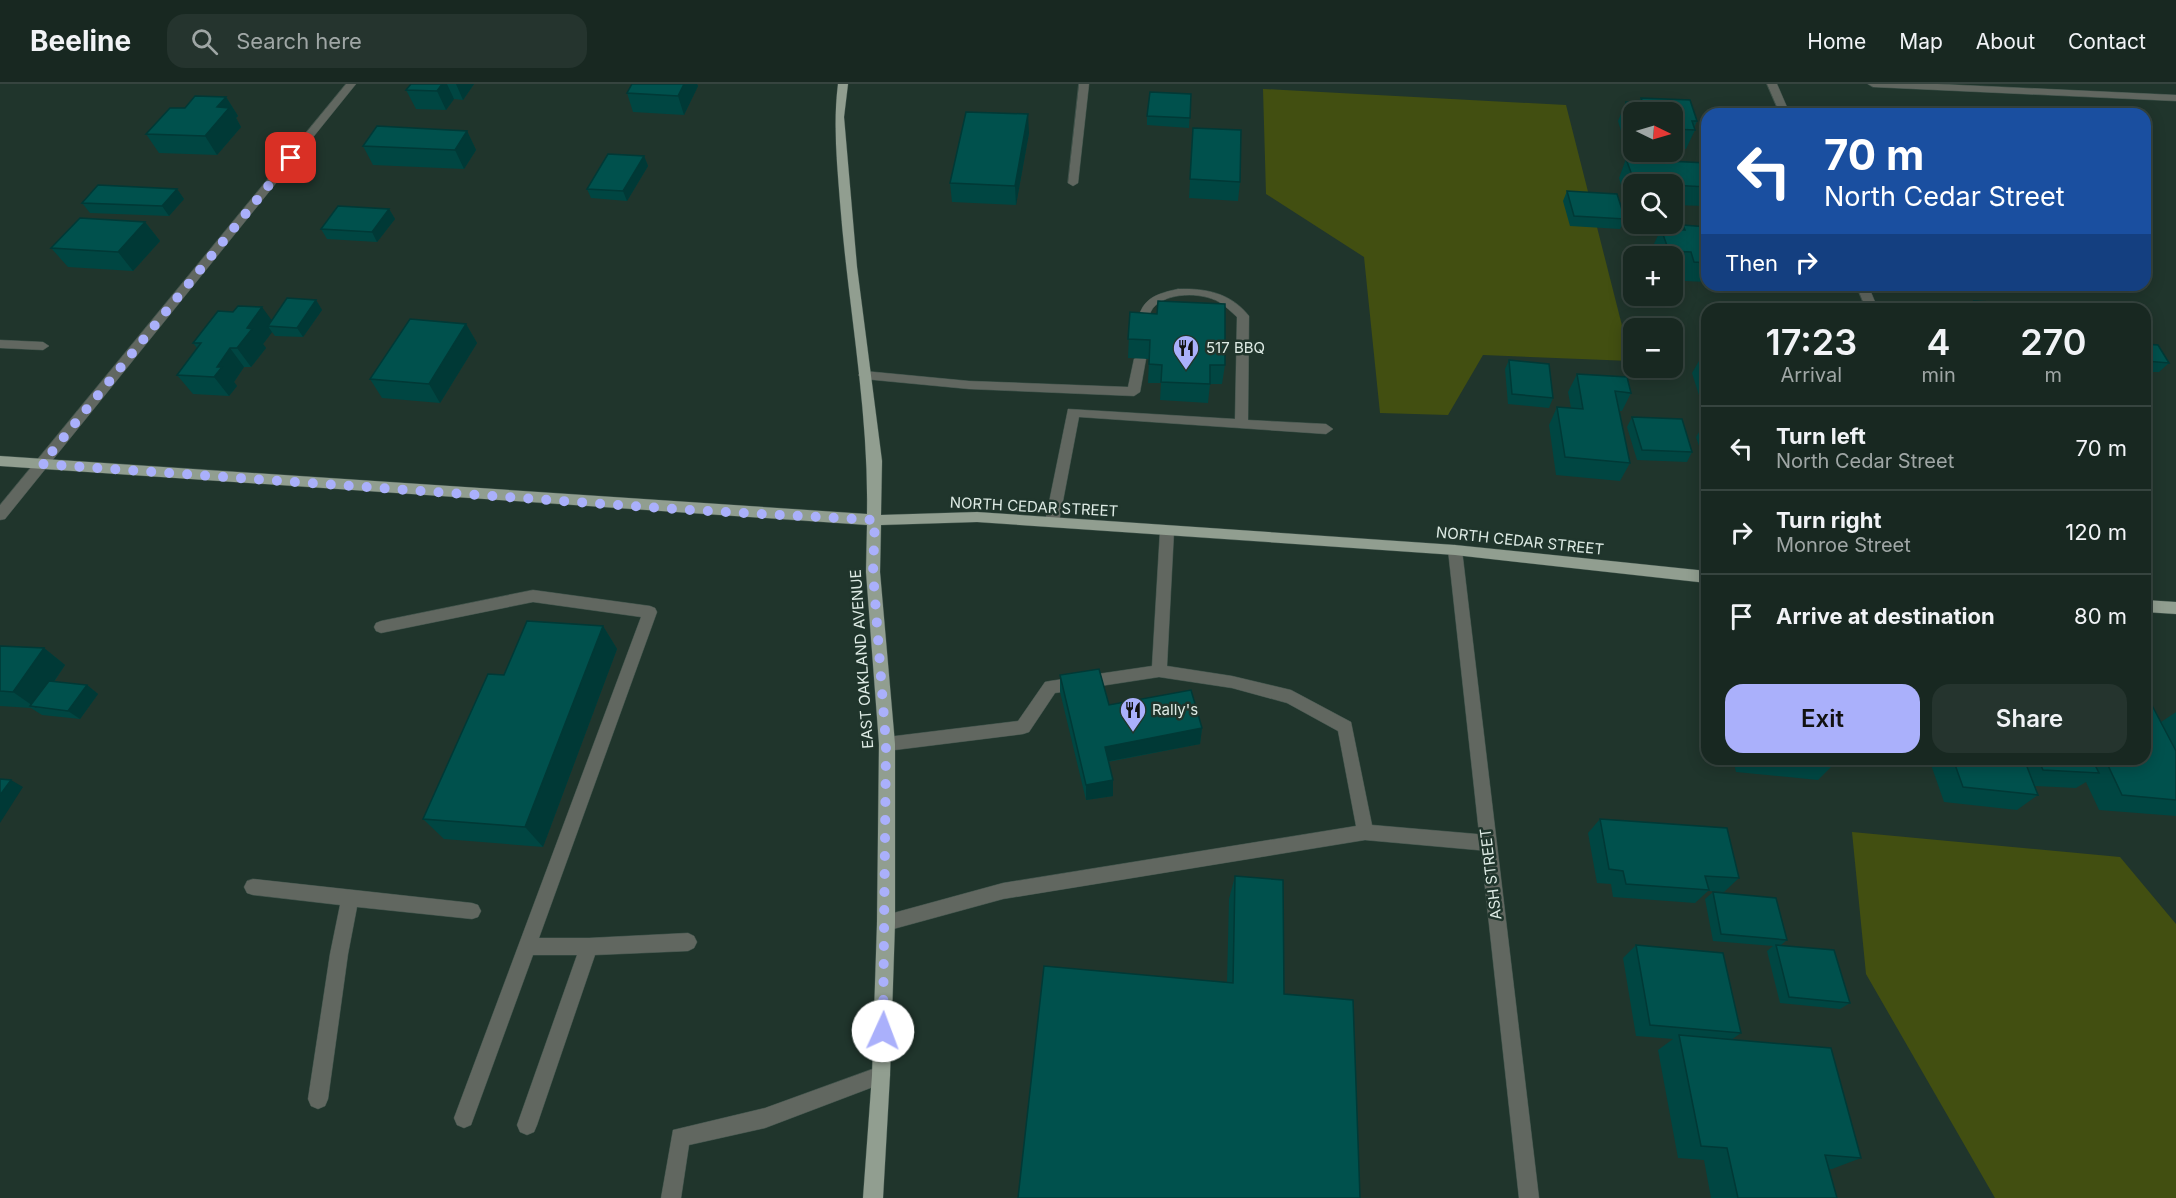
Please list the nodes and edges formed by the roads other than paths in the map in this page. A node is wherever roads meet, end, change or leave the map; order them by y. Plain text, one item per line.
1 (351, 84) edge
2 (843, 84) edge
3 (1084, 84) edge
4 (1772, 84) edge
5 (1873, 84) edge
6 (2176, 98) edge
7 (1782, 108) edge
8 (1073, 183) dead end
9 (1142, 332) edge
10 (0, 344) edge
11 (43, 346) dead end
12 (1140, 359) edge
13 (864, 375) junction
14 (1241, 424) junction
15 (1326, 429) dead end
16 (0, 460) edge
17 (42, 464) junction
18 (0, 515) edge
19 (875, 520) junction
20 (1053, 522) junction
21 (1167, 531) junction
22 (1455, 550) junction
23 (1701, 576) edge
24 (2151, 606) edge
25 (2176, 608) edge
26 (381, 627) dead end
27 (1159, 671) junction
28 (886, 744) junction
29 (1365, 832) junction
30 (1488, 843) junction
31 (253, 887) dead end
32 (350, 900) junction
33 (472, 911) dead end
34 (886, 923) junction
35 (688, 942) dead end
36 (527, 946) junction
37 (590, 947) junction
38 (881, 1075) junction
39 (318, 1099) dead end
40 (464, 1118) dead end
41 (527, 1125) dead end
42 (671, 1198) edge
43 (873, 1198) edge
44 (1528, 1198) edge

1 - 17 street
2 - 13 main road, EAST OAKLAND AVENUE
3 - 8 street
4 - 7 street
5 - 6 street
9 - 14 street
10 - 11 street
12 - 13 street
13 - 19 main road, EAST OAKLAND AVENUE
14 - 15 street
14 - 20 street
16 - 17 main road, NORTH CEDAR STREET
17 - 18 street
17 - 19 main road, NORTH CEDAR STREET
19 - 20 main road, NORTH CEDAR STREET
19 - 28 main road, EAST OAKLAND AVENUE
20 - 21 main road, NORTH CEDAR STREET
21 - 22 main road, NORTH CEDAR STREET
21 - 27 street
22 - 23 main road, NORTH CEDAR STREET
22 - 30 street, ASH STREET
24 - 25 main road
26 - 36 street
27 - 28 street
27 - 29 street
28 - 34 main road, EAST OAKLAND AVENUE
29 - 30 street
29 - 34 street
30 - 44 street, ASH STREET
31 - 32 street
32 - 33 street
32 - 39 street
34 - 38 main road, EAST OAKLAND AVENUE
35 - 37 street
36 - 37 street
36 - 40 street
37 - 41 street
38 - 42 street
38 - 43 main road, EAST OAKLAND AVENUE

